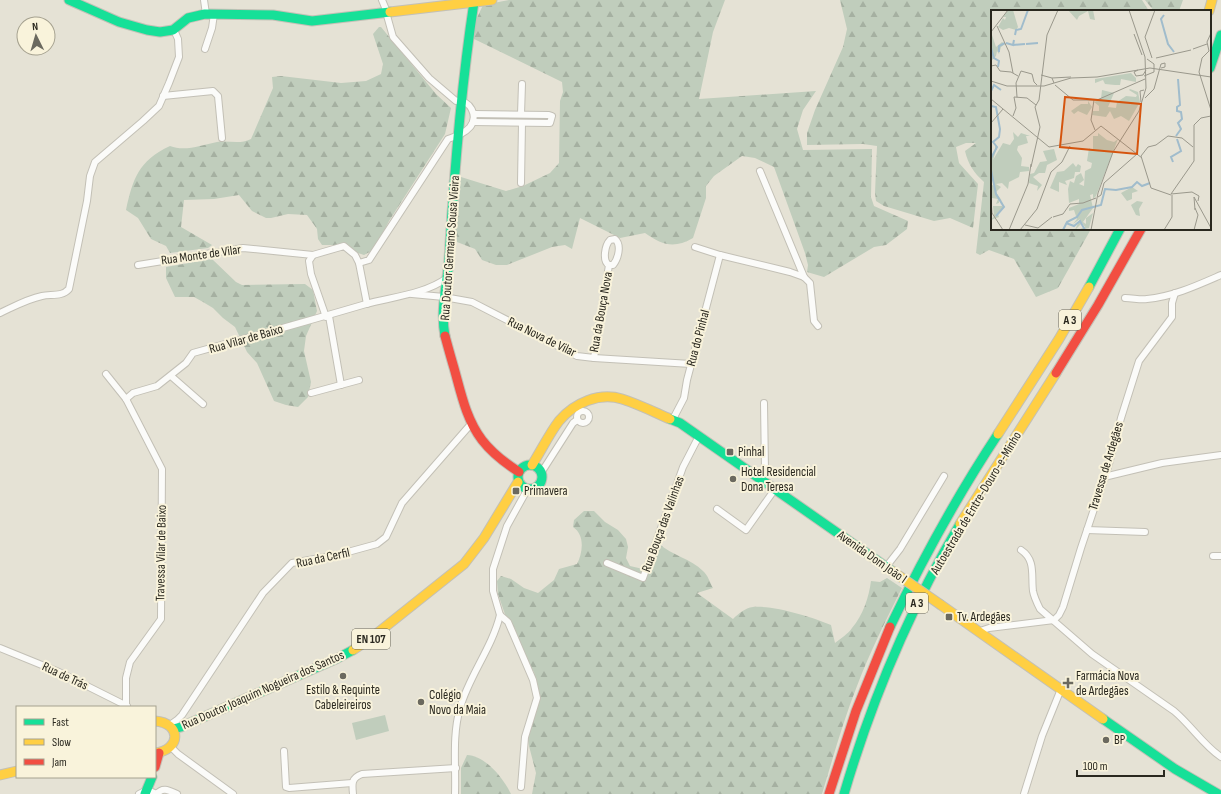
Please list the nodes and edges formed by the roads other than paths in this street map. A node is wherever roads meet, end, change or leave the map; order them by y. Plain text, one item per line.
1 (69, 0) edge
2 (204, 0) edge
3 (382, 0) edge
4 (492, 0) edge
5 (1211, 0) edge
6 (475, 1) edge
7 (1209, 10) edge
8 (386, 12) junction
9 (210, 14) junction
10 (174, 30) junction
11 (1221, 35) edge
12 (205, 49) dead end
13 (1211, 65) edge
14 (522, 84) dead end
15 (163, 96) junction
16 (462, 100) junction
17 (474, 114) junction
18 (521, 114) junction
19 (473, 122) junction
20 (522, 123) junction
21 (459, 135) junction
22 (222, 138) dead end
23 (760, 171) dead end
24 (521, 183) dead end
25 (1119, 230) edge
26 (1140, 230) edge
27 (695, 247) dead end
28 (313, 255) junction
29 (720, 255) junction
30 (359, 264) junction
31 (138, 265) dead end
32 (609, 265) dead end
33 (1221, 275) edge
34 (804, 277) junction
35 (447, 278) junction
36 (410, 293) junction
37 (1175, 293) junction
38 (444, 297) junction
39 (1126, 298) dead end
40 (367, 304) junction
41 (0, 314) edge
42 (327, 316) junction
43 (818, 326) dead end
44 (594, 358) junction
45 (691, 364) junction
46 (106, 374) dead end
47 (171, 376) junction
48 (359, 380) dead end
49 (341, 385) junction
50 (311, 393) dead end
51 (126, 399) junction
52 (764, 403) dead end
53 (203, 404) dead end
54 (673, 419) junction
55 (578, 420) dead end
56 (471, 424) junction
57 (699, 436) junction
58 (1221, 455) edge
59 (532, 465) junction
60 (519, 472) junction
61 (541, 473) junction
62 (944, 476) dead end
63 (1104, 477) junction
64 (762, 480) junction
65 (518, 482) junction
66 (775, 489) junction
67 (528, 490) junction
68 (508, 499) junction
69 (520, 505) junction
70 (717, 509) dead end
71 (1087, 530) junction
72 (1145, 532) dead end
73 (1021, 550) dead end
74 (1213, 556) dead end
75 (1221, 556) edge
76 (607, 564) dead end
77 (889, 569) junction
78 (500, 615) junction
79 (1054, 620) junction
80 (980, 632) junction
81 (0, 648) edge
82 (1062, 690) junction
83 (127, 706) edge
84 (156, 721) edge
85 (171, 727) junction
86 (171, 747) junction
87 (284, 751) dead end
88 (157, 753) edge
89 (1221, 756) edge
90 (456, 768) junction
91 (16, 771) edge
92 (0, 775) edge
93 (152, 778) edge
94 (352, 783) junction
95 (319, 786) junction
96 (521, 787) dead end
97 (144, 793) edge
98 (177, 794) edge
99 (232, 794) edge
100 (319, 794) edge
101 (353, 794) edge
102 (455, 794) edge
103 (829, 794) edge
104 (844, 794) edge
105 (1024, 794) edge
106 (1218, 794) edge

1 - 10 main road
2 - 9 street
3 - 8 street
4 - 6 main road
5 - 7 main road
6 - 8 main road
6 - 16 main road, Rua Doutor Germano Sousa Vieira
8 - 9 main road
8 - 16 street
9 - 10 main road
9 - 12 street
10 - 15 street
11 - 13 main road
14 - 18 street
15 - 22 street
15 - 41 street
16 - 17 street
16 - 21 main road, Rua Doutor Germano Sousa Vieira
17 - 18 street
17 - 19 street
18 - 20 street
19 - 20 street
19 - 21 street
20 - 24 street
21 - 30 street
21 - 35 main road, Rua Doutor Germano Sousa Vieira
23 - 34 street
25 - 103 main road, Autoestrada de Entre-Douro-e-Minho / A 3
26 - 104 main road, Autoestrada de Entre-Douro-e-Minho / A 3
27 - 29 street
28 - 30 street, Rua Monte de Vilar
28 - 31 street, Rua Monte de Vilar
28 - 42 street
29 - 34 street
29 - 45 street, Rua do Pinhal
30 - 40 street, Rua Monte de Vilar
32 - 44 street, Rua da Bouça Nova
33 - 37 street
34 - 43 street
35 - 36 street, Rua Vilar de Baixo
35 - 38 main road, Rua Doutor Germano Sousa Vieira
36 - 38 street, Rua Vilar de Baixo
36 - 40 street, Rua Vilar de Baixo
37 - 39 street
37 - 63 street, Travessa de Ardegães
38 - 44 street, Rua Nova de Vilar
38 - 56 main road, Rua Doutor Germano Sousa Vieira
40 - 42 street, Rua Vilar de Baixo
42 - 47 street, Rua Vilar de Baixo
42 - 49 street
44 - 45 street, Rua Nova de Vilar
45 - 54 street, Rua do Pinhal
46 - 51 street
47 - 51 street, Rua Vilar de Baixo
47 - 53 street
48 - 49 street
49 - 50 street
51 - 83 street, Travessa Vilar de Baixo
52 - 64 street
54 - 57 main road, Avenida Dom João I
54 - 59 main road, Avenida Dom João I
55 - 61 street
56 - 60 main road, Rua Doutor Germano Sousa Vieira
56 - 85 street, Rua da Cerfil
57 - 64 main road, Avenida Dom João I
57 - 76 street, Rua Bouça das Valinhas
58 - 63 street
59 - 60 main road
59 - 61 main road
60 - 65 main road, Rua Doutor Joaquim Nogueira dos Santos / EN 107
61 - 67 main road
62 - 77 street
63 - 71 street, Travessa de Ardegães
64 - 66 main road, Avenida Dom João I
65 - 67 main road
65 - 68 main road, Rua Doutor Joaquim Nogueira dos Santos / EN 107
66 - 70 street
66 - 77 main road, Avenida Dom João I
67 - 69 street
68 - 69 street
68 - 85 main road, Rua Doutor Joaquim Nogueira dos Santos / EN 107
69 - 78 street
71 - 72 street
71 - 79 street, Travessa de Ardegães
73 - 79 street
74 - 75 street
77 - 80 main road, Avenida Dom João I, bridge
78 - 90 street
78 - 96 street
79 - 80 street
79 - 89 street
80 - 82 main road, Avenida Dom João I
81 - 83 street, Rua de Trás
82 - 105 street
82 - 106 main road, Avenida Dom João I
84 - 85 main road
85 - 86 main road
86 - 88 main road
86 - 99 street
87 - 95 street
90 - 94 street
90 - 102 street
91 - 92 main road
93 - 97 main road
94 - 95 street
94 - 101 street
95 - 100 street
97 - 98 street

